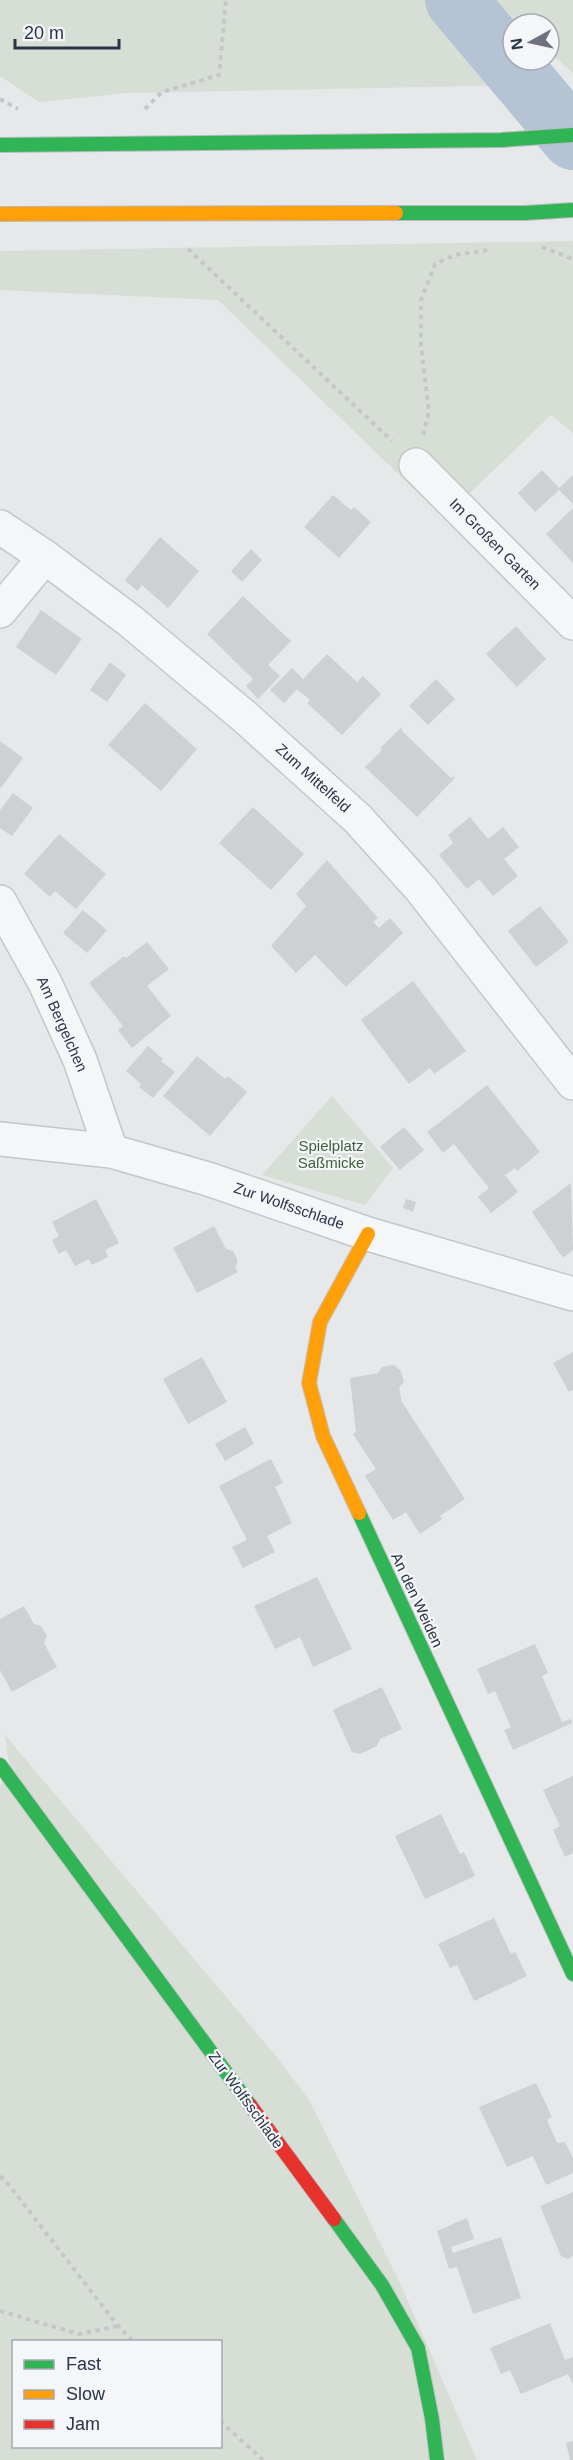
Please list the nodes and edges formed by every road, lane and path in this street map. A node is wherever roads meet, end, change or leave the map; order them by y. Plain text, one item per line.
1 (226, 0) edge
2 (0, 99) edge
3 (23, 112) dead end
4 (139, 115) dead end
5 (573, 135) edge
6 (0, 145) edge
7 (573, 210) edge
8 (0, 214) edge
9 (181, 243) dead end
10 (533, 243) dead end
11 (500, 248) dead end
12 (573, 259) edge
13 (416, 465) junction
14 (0, 526) edge
15 (45, 557) junction
16 (0, 611) edge
17 (573, 623) edge
18 (0, 902) edge
19 (573, 1083) edge
20 (0, 1139) edge
21 (111, 1151) junction
22 (368, 1234) junction
23 (573, 1294) edge
24 (0, 1765) edge
25 (573, 1974) edge
26 (0, 2176) edge
27 (0, 2311) edge
28 (118, 2326) junction
29 (132, 2340) edge
30 (222, 2423) edge
31 (263, 2460) edge
32 (437, 2460) edge

1 - 4 path
2 - 3 path
5 - 6 main road, bridge
7 - 8 main road, bridge
9 - 13 path
10 - 12 path
11 - 13 path
13 - 17 street, Im Großen Garten
14 - 15 street, Zum Mittelfeld
15 - 16 street
15 - 19 street, Zum Mittelfeld
18 - 21 street, Am Bergelchen
20 - 21 street, Zur Wolfsschlade
21 - 22 street, Zur Wolfsschlade
22 - 23 street, Zur Wolfsschlade
22 - 25 main road, An den Weiden
24 - 32 main road, Zur Wolfsschlade
26 - 28 path
27 - 28 path
28 - 29 path
30 - 31 path

